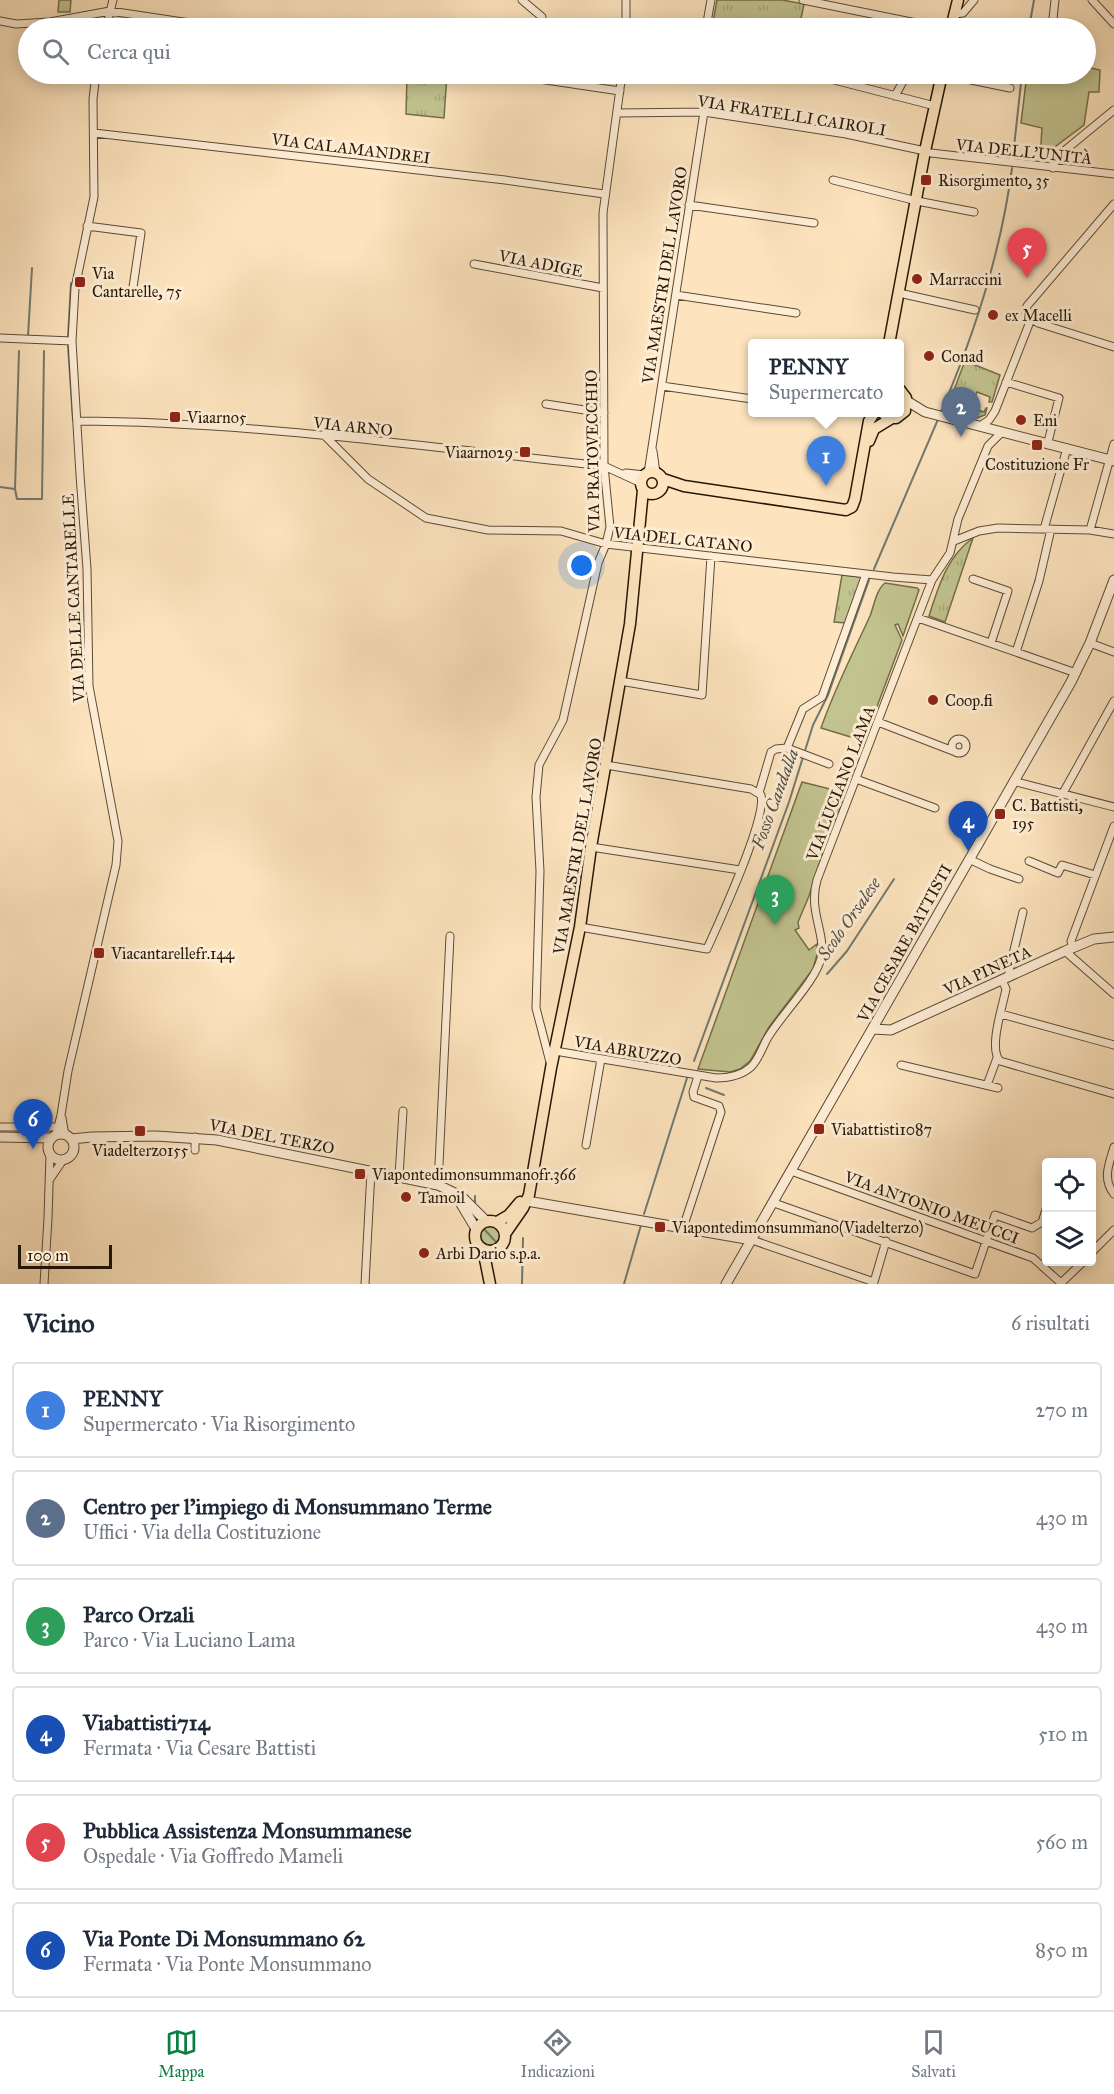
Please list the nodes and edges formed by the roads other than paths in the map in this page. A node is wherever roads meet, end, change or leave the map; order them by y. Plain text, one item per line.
1 (113, 0) edge
2 (522, 0) edge
3 (626, 0) edge
4 (711, 0) edge
5 (803, 0) edge
6 (958, 0) edge
7 (974, 0) edge
8 (1055, 0) edge
9 (1092, 0) edge
10 (110, 11) junction
11 (955, 14) junction
12 (72, 18) edge
13 (108, 18) edge
14 (157, 18) edge
15 (542, 18) edge
16 (626, 18) edge
17 (708, 18) edge
18 (892, 18) edge
19 (954, 18) edge
20 (1053, 18) edge
21 (0, 21) edge
22 (18, 24) edge
23 (1114, 24) edge
24 (95, 84) edge
25 (574, 84) edge
26 (621, 84) edge
27 (849, 84) edge
28 (902, 84) edge
29 (940, 84) edge
30 (940, 84) edge
31 (992, 84) edge
32 (1010, 88) dead end
33 (620, 92) junction
34 (895, 96) junction
35 (935, 106) junction
36 (1114, 110) edge
37 (617, 112) junction
38 (704, 112) junction
39 (94, 133) junction
40 (928, 152) junction
41 (1053, 168) junction
42 (1114, 174) edge
43 (833, 180) dead end
44 (604, 194) junction
45 (918, 197) junction
46 (1114, 204) edge
47 (689, 205) junction
48 (974, 212) dead end
49 (814, 224) dead end
50 (87, 226) junction
51 (474, 264) dead end
52 (603, 288) junction
53 (899, 293) junction
54 (132, 294) dead end
55 (676, 296) junction
56 (975, 310) dead end
57 (796, 313) dead end
58 (1031, 319) junction
59 (0, 338) edge
60 (890, 339) edge
61 (72, 341) junction
62 (1114, 347) edge
63 (1006, 382) junction
64 (662, 386) junction
65 (904, 394) edge
66 (748, 398) edge
67 (907, 401) junction
68 (546, 404) dead end
69 (604, 412) junction
70 (904, 412) edge
71 (930, 413) junction
72 (904, 414) edge
73 (872, 417) edge
74 (889, 417) edge
75 (77, 421) junction
76 (980, 425) junction
77 (1002, 432) junction
78 (326, 437) junction
79 (1027, 437) junction
80 (1048, 442) junction
81 (1114, 444) edge
82 (988, 446) junction
83 (1067, 448) junction
84 (864, 455) junction
85 (1112, 460) edge
86 (604, 466) junction
87 (651, 482) junction
88 (1047, 529) junction
89 (1090, 530) junction
90 (1114, 534) edge
91 (954, 541) junction
92 (606, 544) junction
93 (637, 548) junction
94 (711, 556) junction
95 (866, 574) junction
96 (973, 579) dead end
97 (932, 580) junction
98 (1114, 580) edge
99 (918, 618) junction
100 (991, 643) junction
101 (1090, 643) junction
102 (1016, 652) junction
103 (1114, 652) edge
104 (1076, 673) junction
105 (620, 681) junction
106 (1114, 701) edge
107 (878, 722) junction
108 (789, 749) junction
109 (953, 751) dead end
110 (829, 764) dead end
111 (606, 765) junction
112 (856, 778) junction
113 (1013, 781) junction
114 (759, 793) junction
115 (1063, 793) junction
116 (1114, 807) edge
117 (935, 808) dead end
118 (1114, 826) edge
119 (591, 847) junction
120 (969, 859) junction
121 (1029, 861) dead end
122 (740, 870) junction
123 (1095, 875) junction
124 (1019, 879) dead end
125 (1023, 912) dead end
126 (580, 927) junction
127 (1114, 935) edge
128 (450, 936) dead end
129 (1072, 948) junction
130 (1077, 961) junction
131 (1006, 978) junction
132 (1114, 994) edge
133 (1001, 1014) junction
134 (873, 1029) junction
135 (1114, 1045) edge
136 (555, 1051) junction
137 (997, 1058) junction
138 (601, 1059) junction
139 (901, 1065) dead end
140 (551, 1068) junction
141 (697, 1076) junction
142 (987, 1084) junction
143 (998, 1088) dead end
144 (1114, 1094) edge
145 (403, 1111) dead end
146 (0, 1127) edge
147 (22, 1134) junction
148 (60, 1135) junction
149 (0, 1137) edge
150 (99, 1137) junction
151 (195, 1137) junction
152 (586, 1145) dead end
153 (1114, 1147) edge
154 (195, 1150) dead end
155 (49, 1151) junction
156 (73, 1151) junction
157 (63, 1160) junction
158 (371, 1171) junction
159 (791, 1171) junction
160 (399, 1176) junction
161 (50, 1179) junction
162 (532, 1181) junction
163 (443, 1187) junction
164 (1114, 1194) edge
165 (527, 1201) junction
166 (774, 1203) junction
167 (1046, 1212) edge
168 (491, 1222) junction
169 (683, 1227) junction
170 (476, 1229) junction
171 (1114, 1230) edge
172 (505, 1234) junction
173 (752, 1240) junction
174 (886, 1241) junction
175 (986, 1241) junction
176 (1096, 1248) edge
177 (489, 1250) junction
178 (1079, 1266) edge
179 (490, 1280) edge
180 (44, 1284) edge
181 (365, 1284) edge
182 (726, 1284) edge

1 - 10 street
2 - 15 street
3 - 16 street
4 - 17 street
5 - 18 street
6 - 11 main road
7 - 11 street
8 - 20 street
9 - 23 street
10 - 12 street
10 - 13 street
10 - 14 street
11 - 19 main road
21 - 22 street
24 - 39 street, VIA DELLE CANTARELLE
25 - 33 street
26 - 33 street, VIA PRATOVECCHIO
27 - 34 street
28 - 34 street
29 - 35 main road
30 - 40 main road
31 - 32 street
33 - 37 street, VIA PRATOVECCHIO
34 - 35 street
35 - 40 main road
36 - 41 street
37 - 38 street, VIA FRATELLI CAIROLI
37 - 44 street, VIA PRATOVECCHIO
38 - 40 street, VIA FRATELLI CAIROLI
38 - 47 street, VIA MAESTRI DEL LAVORO
39 - 44 street, VIA CALAMANDREI
39 - 50 street, VIA DELLE CANTARELLE
40 - 41 street, VIA DELL'UNITÀ
40 - 45 main road
41 - 42 street, VIA DELL'UNITÀ
43 - 45 street
44 - 52 street, VIA PRATOVECCHIO
45 - 48 street
45 - 53 main road
46 - 58 street
47 - 49 street
47 - 55 street, VIA MAESTRI DEL LAVORO
50 - 54 street
50 - 61 street, VIA DELLE CANTARELLE
51 - 52 street, VIA ADIGE
52 - 69 street, VIA PRATOVECCHIO
53 - 56 street
53 - 60 main road
55 - 57 street
55 - 64 street, VIA MAESTRI DEL LAVORO
58 - 62 street
58 - 63 street
59 - 61 street
61 - 75 street, VIA DELLE CANTARELLE
63 - 76 street
63 - 80 street
64 - 66 street
64 - 87 street, VIA MAESTRI DEL LAVORO
65 - 67 main road
67 - 70 main road
67 - 71 street
68 - 69 street
69 - 86 street, VIA PRATOVECCHIO
71 - 72 street
71 - 76 street
73 - 84 main road
74 - 84 main road
75 - 78 street, VIA ARNO
75 - 148 street, VIA DELLE CANTARELLE
76 - 77 street
76 - 79 street
76 - 82 street
77 - 79 street
77 - 82 street
78 - 86 street, VIA ARNO
78 - 92 street, VIA DEL CATANO
79 - 80 street
80 - 83 street
81 - 85 street
82 - 91 street
83 - 85 street
83 - 88 street
84 - 87 main road
85 - 89 street
86 - 87 street, VIA ARNO
86 - 92 street, VIA PRATOVECCHIO
87 - 93 main road, VIA MAESTRI DEL LAVORO
88 - 89 street
88 - 91 street
88 - 102 street
89 - 90 street
91 - 97 street
92 - 93 street, VIA DEL CATANO
92 - 140 street, VIA PRATOVECCHIO
93 - 94 street, VIA DEL CATANO
93 - 105 main road, VIA MAESTRI DEL LAVORO
94 - 95 street, VIA DEL CATANO
94 - 105 street
95 - 97 street, VIA DEL CATANO
95 - 108 street
96 - 100 street
97 - 99 street, VIA LUCIANO LAMA
98 - 101 street, VIA CESARE BATTISTI
99 - 100 street
99 - 107 street, VIA LUCIANO LAMA
100 - 102 street
101 - 103 street
101 - 104 street, VIA CESARE BATTISTI
102 - 104 street
104 - 113 street, VIA CESARE BATTISTI
105 - 111 main road, VIA MAESTRI DEL LAVORO
106 - 115 street
107 - 109 street
107 - 112 street, VIA LUCIANO LAMA
108 - 110 street
108 - 114 street
111 - 114 street
111 - 119 main road, VIA MAESTRI DEL LAVORO
112 - 117 street
112 - 141 street, VIA LUCIANO LAMA
113 - 115 street
113 - 120 street, VIA CESARE BATTISTI
114 - 122 street
115 - 116 street
118 - 123 street
119 - 122 street
119 - 126 main road, VIA MAESTRI DEL LAVORO
120 - 124 street
120 - 134 street, VIA CESARE BATTISTI
121 - 123 street
122 - 126 street
123 - 129 street
125 - 131 street
126 - 136 main road, VIA MAESTRI DEL LAVORO
127 - 129 street, VIA PINETA
128 - 163 street
129 - 130 street
129 - 130 street
129 - 131 street, VIA PINETA
130 - 132 street
131 - 133 street
131 - 134 street, VIA PINETA
133 - 135 street
133 - 137 street
134 - 159 street, VIA CESARE BATTISTI
136 - 138 street, VIA ABRUZZO
136 - 140 main road, VIA MAESTRI DEL LAVORO
137 - 142 street
137 - 144 street
138 - 141 street, VIA ABRUZZO
138 - 152 street
139 - 142 street
140 - 162 main road, VIA MAESTRI DEL LAVORO
141 - 169 street
142 - 143 street
145 - 160 street
146 - 147 street
147 - 148 street, VIA DEL TERZO
147 - 149 street, VIA DEL TERZO
147 - 155 street
148 - 150 street, VIA DEL TERZO
148 - 155 street
148 - 156 street
150 - 151 street, VIA DEL TERZO
150 - 156 street
151 - 154 street
151 - 158 street, VIA DEL TERZO
153 - 164 street
155 - 157 street
155 - 161 street
156 - 157 street
157 - 161 street
158 - 160 street, VIA DEL TERZO
158 - 181 street
159 - 166 street, VIA CESARE BATTISTI
159 - 175 street, VIA ANTONIO MEUCCI
160 - 163 street, VIA DEL TERZO
161 - 180 street
162 - 165 main road, VIA MAESTRI DEL LAVORO
162 - 168 main road
163 - 168 street
163 - 170 street
165 - 169 street
165 - 172 main road, VIA MAESTRI DEL LAVORO
166 - 173 street, VIA CESARE BATTISTI
166 - 174 street
167 - 175 street
168 - 170 main road
168 - 172 main road
169 - 173 street
170 - 177 main road
171 - 176 street
172 - 177 main road
173 - 174 street
173 - 182 street, VIA CESARE BATTISTI
174 - 175 street
175 - 178 street, VIA ANTONIO MEUCCI
177 - 179 main road

